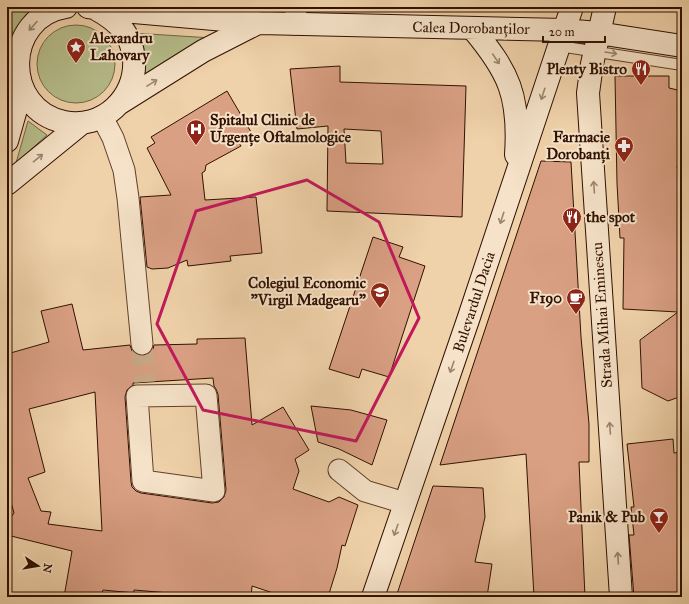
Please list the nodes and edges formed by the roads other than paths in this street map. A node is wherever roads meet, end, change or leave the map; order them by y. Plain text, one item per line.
1 (66, 7) edge
2 (572, 7) edge
3 (605, 7) edge
4 (91, 8) edge
5 (295, 16) edge
6 (259, 23) junction
7 (472, 28) junction
8 (561, 38) junction
9 (596, 42) junction
10 (682, 46) edge
11 (682, 65) edge
12 (22, 88) junction
13 (119, 104) junction
14 (92, 120) junction
15 (7, 141) edge
16 (514, 182) junction
17 (7, 183) edge
18 (142, 344) tunnel mouth
19 (146, 389) joint
20 (339, 470) dead end
21 (406, 503) junction
22 (373, 597) edge
23 (621, 597) edge

1 -> 12 main road
2 - 8 main road, Bulevardul Dacia
3 - 9 main road
4 - 6 main road, Calea Dorobanților
4 - 13 main road
5 - 6 main road, Calea Dorobanților
5 - 7 main road, Calea Dorobanților
13 -> 6 main road
7 - 8 main road, Calea Dorobanților
7 -> 16 main road
8 - 9 main road, Calea Dorobanților
8 -> 16 main road, Bulevardul Dacia
9 - 10 main road, Calea Dorobanților
9 -> 11 lane
23 -> 9 main road, Strada Mihai Eminescu
12 - 14 main road
12 - 15 main road
13 - 14 main road
17 -> 14 main road
14 - 18 street
16 -> 21 main road, Bulevardul Dacia
19 - 19 street
20 - 21 street
21 -> 22 main road, Bulevardul Dacia

